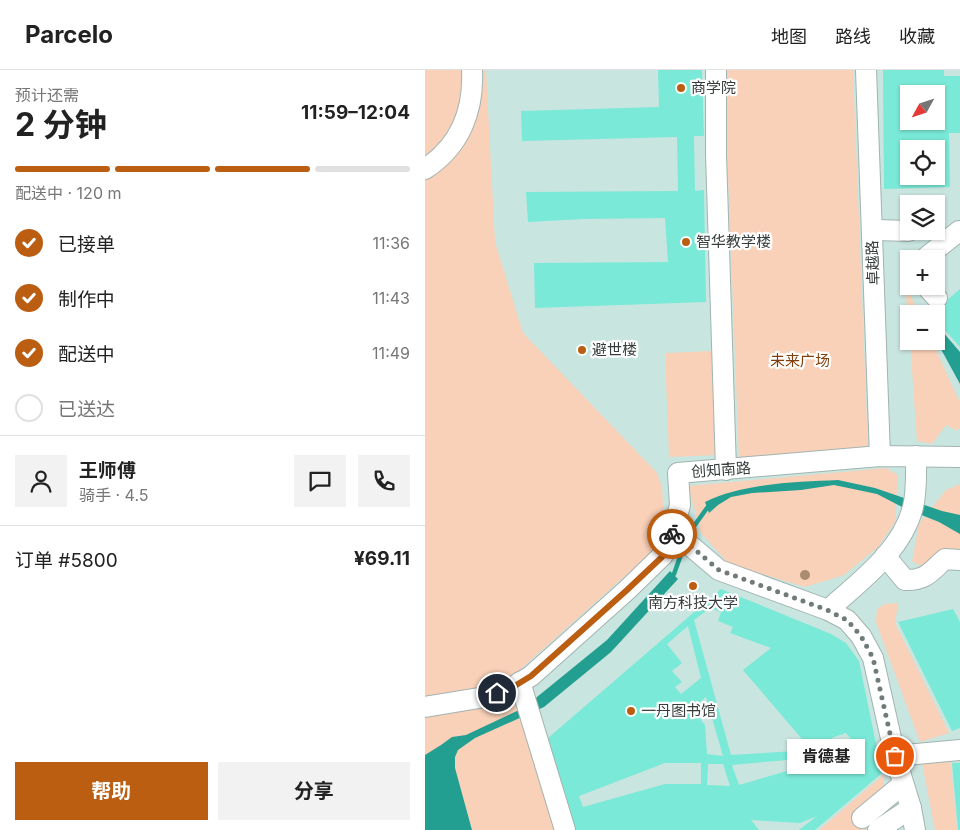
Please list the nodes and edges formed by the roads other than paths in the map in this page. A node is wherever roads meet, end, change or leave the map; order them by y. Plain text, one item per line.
1 (472, 70) edge
2 (716, 70) edge
3 (866, 70) edge
4 (425, 169) edge
5 (877, 230) dead end
6 (900, 230) edge
7 (945, 231) edge
8 (960, 231) edge
9 (936, 250) edge
10 (880, 456) junction
11 (916, 456) junction
12 (960, 456) edge
13 (726, 470) junction
14 (673, 531) junction
15 (885, 556) junction
16 (960, 560) edge
17 (827, 610) junction
18 (523, 690) junction
19 (425, 707) edge
20 (960, 750) edge
21 (895, 756) junction
22 (903, 784) junction
23 (911, 808) junction
24 (862, 818) dead end
25 (565, 830) edge
26 (878, 830) edge
27 (915, 830) edge

1 - 4 street
2 - 13 street
3 - 10 street, 卓越路
5 - 6 street
7 - 8 street
8 - 9 street
10 - 11 street, 创知南路
10 - 13 street, 创知南路
11 - 12 street, 创知南路
11 - 15 street
13 - 14 street, 创知南路
14 - 17 street
14 - 18 street, 创知南路
15 - 16 street
15 - 17 street
17 - 21 street
18 - 19 street, 创知南路
18 - 25 street
20 - 21 street
21 - 22 street
22 - 23 street
22 - 24 street
23 - 26 street
23 - 27 street

